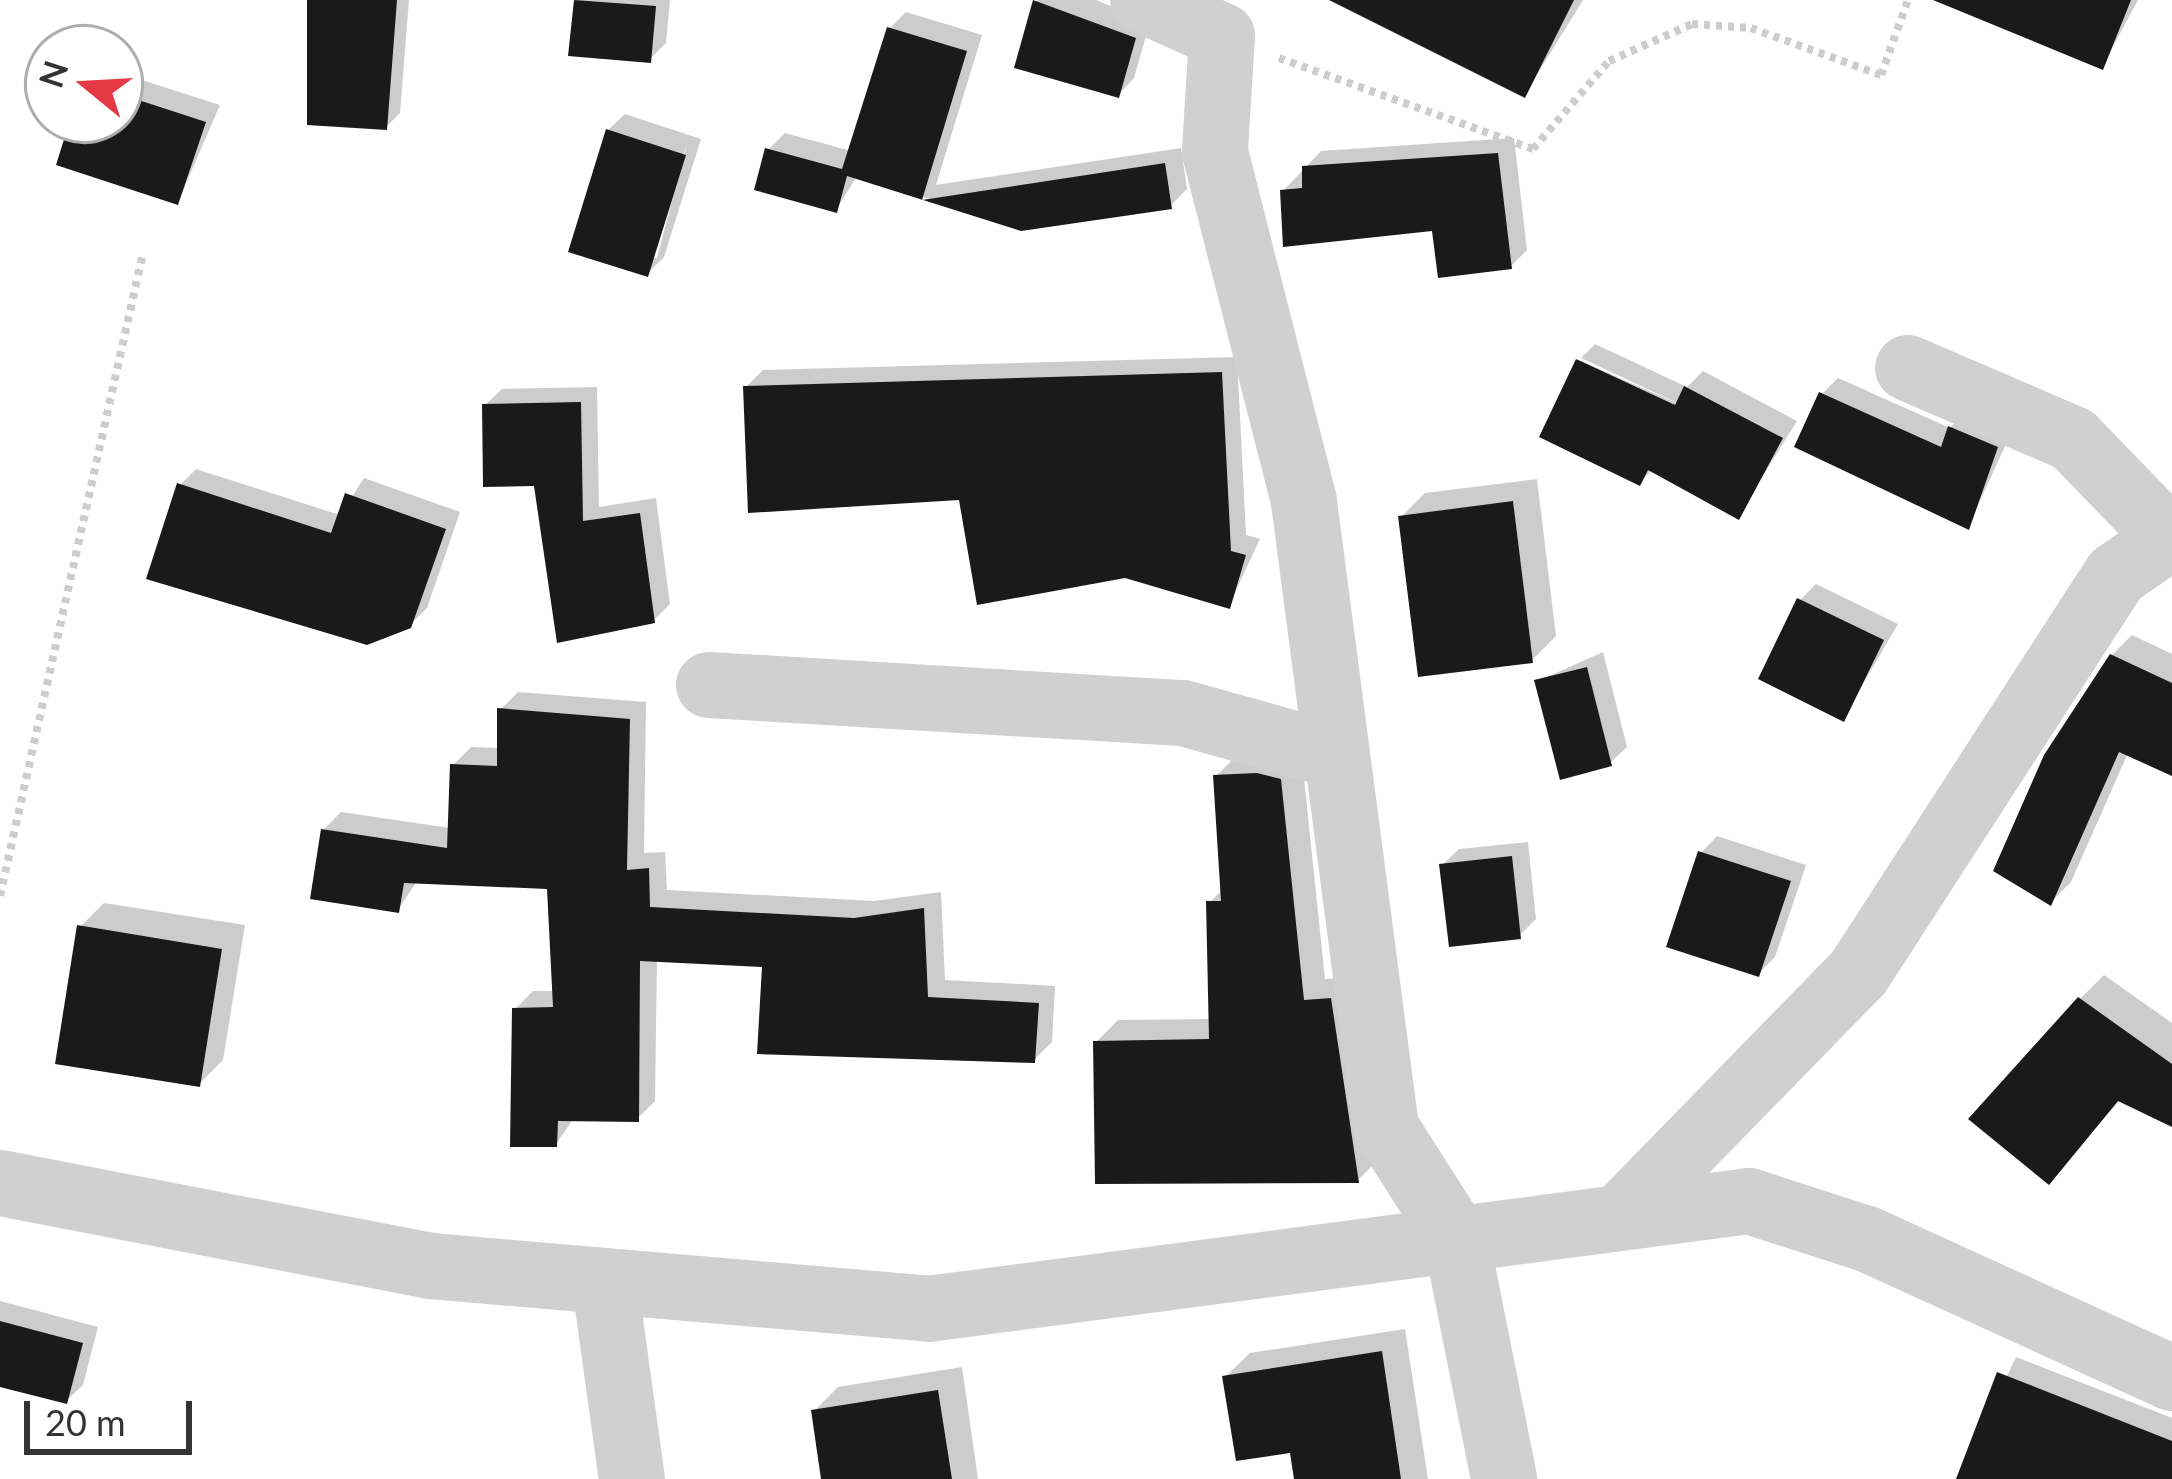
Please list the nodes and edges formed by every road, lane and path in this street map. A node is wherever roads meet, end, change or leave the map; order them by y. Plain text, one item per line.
1 (1143, 0) edge
2 (1908, 0) edge
3 (1222, 36) junction
4 (142, 257) dead end
5 (1908, 368) dead end
6 (2168, 534) edge
7 (709, 685) dead end
8 (1333, 755) junction
9 (0, 896) edge
10 (0, 1183) edge
11 (1622, 1215) junction
12 (1456, 1238) junction
13 (605, 1285) junction
14 (2172, 1378) edge
15 (632, 1479) edge
16 (1504, 1479) edge

1 - 3 street
2 - 3 path
3 - 8 street
4 - 9 path
5 - 6 street
6 - 11 street
7 - 8 street
8 - 12 street
10 - 13 street
11 - 12 street
11 - 14 street
12 - 13 street
12 - 16 street
13 - 15 street

